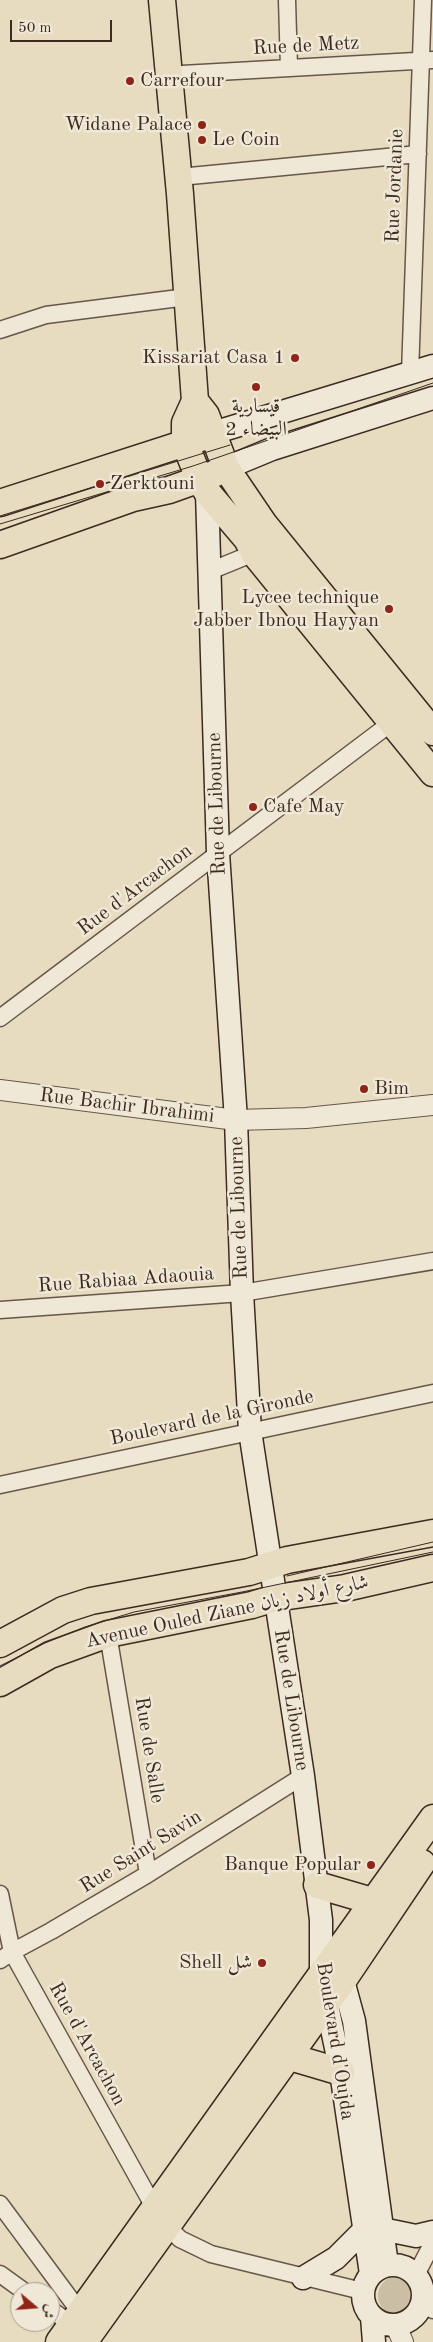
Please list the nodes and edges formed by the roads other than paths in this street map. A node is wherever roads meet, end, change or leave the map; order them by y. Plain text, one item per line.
1 (148, 0) edge
2 (162, 0) edge
3 (175, 0) edge
4 (287, 0) edge
5 (423, 0) edge
6 (427, 60) edge
7 (289, 68) junction
8 (182, 74) junction
9 (418, 154) junction
10 (185, 185) junction
11 (187, 298) junction
12 (0, 330) edge
13 (433, 366) edge
14 (410, 374) junction
15 (433, 398) edge
16 (195, 401) junction
17 (213, 434) junction
18 (185, 444) junction
19 (226, 468) junction
20 (203, 486) junction
21 (0, 503) edge
22 (255, 539) junction
23 (0, 545) edge
24 (210, 571) junction
25 (391, 723) junction
26 (433, 732) edge
27 (433, 743) edge
28 (433, 758) edge
29 (433, 773) edge
30 (218, 853) junction
31 (0, 1018) edge
32 (0, 1090) edge
33 (433, 1105) edge
34 (236, 1120) junction
35 (433, 1261) edge
36 (242, 1293) junction
37 (0, 1310) edge
38 (433, 1393) edge
39 (250, 1431) junction
40 (0, 1485) edge
41 (433, 1533) edge
42 (269, 1565) junction
43 (433, 1568) edge
44 (275, 1598) junction
45 (108, 1634) junction
46 (0, 1644) edge
47 (0, 1683) edge
48 (303, 1776) junction
49 (433, 1818) edge
50 (433, 1846) edge
51 (148, 1874) junction
52 (317, 1885) junction
53 (0, 1894) edge
54 (372, 1901) junction
55 (321, 1920) joint
56 (6, 1956) edge
57 (332, 1978) junction
58 (287, 2056) junction
59 (341, 2072) junction
60 (0, 2204) edge
61 (160, 2217) junction
62 (373, 2230) junction
63 (433, 2232) edge
64 (433, 2242) edge
65 (0, 2274) edge
66 (416, 2275) junction
67 (373, 2277) junction
68 (303, 2278) junction
69 (12, 2282) edge
70 (427, 2307) edge
71 (69, 2326) edge
72 (390, 2330) edge
73 (374, 2342) edge

1 - 10 main road
2 - 10 main road
3 - 8 main road
4 - 7 street
5 - 6 street, Rue Jordanie
6 - 7 street, Rue de Metz
6 - 9 street, Rue Jordanie
7 - 8 street, Rue de Metz
8 - 10 main road
9 - 10 street
9 - 14 street, Rue Jordanie
10 - 11 main road
11 - 12 street
11 - 16 main road
13 - 14 main road
14 - 17 main road
15 - 19 main road
16 - 17 main road
16 - 18 main road
17 - 18 main road
17 - 19 main road
18 - 20 main road
18 - 21 main road
19 - 20 main road
19 - 22 main road
20 - 22 main road
20 - 23 main road
20 - 24 main road, Rue de Libourne
22 - 24 street
22 - 25 main road
22 - 26 main road
22 - 27 main road
22 - 28 main road
24 - 30 main road, Rue de Libourne
25 - 29 main road
25 - 30 street, Rue d'Arcachon
30 - 31 street, Rue d'Arcachon
30 - 34 main road, Rue de Libourne
32 - 34 street, Rue Bachir Ibrahimi
33 - 34 street, Rue Bachir Ibrahimi
34 - 36 main road, Rue de Libourne
35 - 36 street, Rue Rabiaa Adaouia
36 - 37 street, Rue Rabiaa Adaouia
36 - 39 main road, Rue de Libourne
38 - 39 street, Boulevard de la Gironde
39 - 40 street, Boulevard de la Gironde
39 - 42 main road, Rue de Libourne
41 - 42 main road, Avenue Ouled Ziane شارع أولاد زيان
42 - 44 main road, Rue de Libourne
42 - 46 main road, Avenue Ouled Ziane شارع أولاد زيان
43 - 44 main road, Avenue Ouled Ziane شارع أولاد زيان
44 - 45 main road, Avenue Ouled Ziane شارع أولاد زيان
44 - 48 main road, Rue de Libourne
45 - 47 main road, Avenue Ouled Ziane شارع أولاد زيان
45 - 51 street, Rue de Salle
48 - 51 street, Rue Saint Savin
48 - 52 main road, Rue de Libourne
49 - 54 main road
50 - 57 main road
51 - 56 street, Rue Saint Savin
52 - 54 main road
52 - 55 main road, Rue de Libourne
53 - 56 street, Rue d'Arcachon
54 - 57 main road
55 - 57 main road, Boulevard d'Oujda
56 - 61 street, Rue d'Arcachon
57 - 58 main road
57 - 59 main road, Boulevard d'Oujda
57 - 61 main road
57 - 62 main road, Boulevard d'Oujda
58 - 59 main road
58 - 61 main road
59 - 62 main road, Boulevard d'Oujda
60 - 71 street
61 - 68 street
61 - 71 main road
62 - 63 main road
62 - 67 main road, Boulevard d'Oujda
62 - 68 main road
64 - 66 street
65 - 69 street
66 - 67 main road
66 - 70 main road
67 - 68 street
67 - 72 main road
70 - 72 main road
72 - 73 main road

